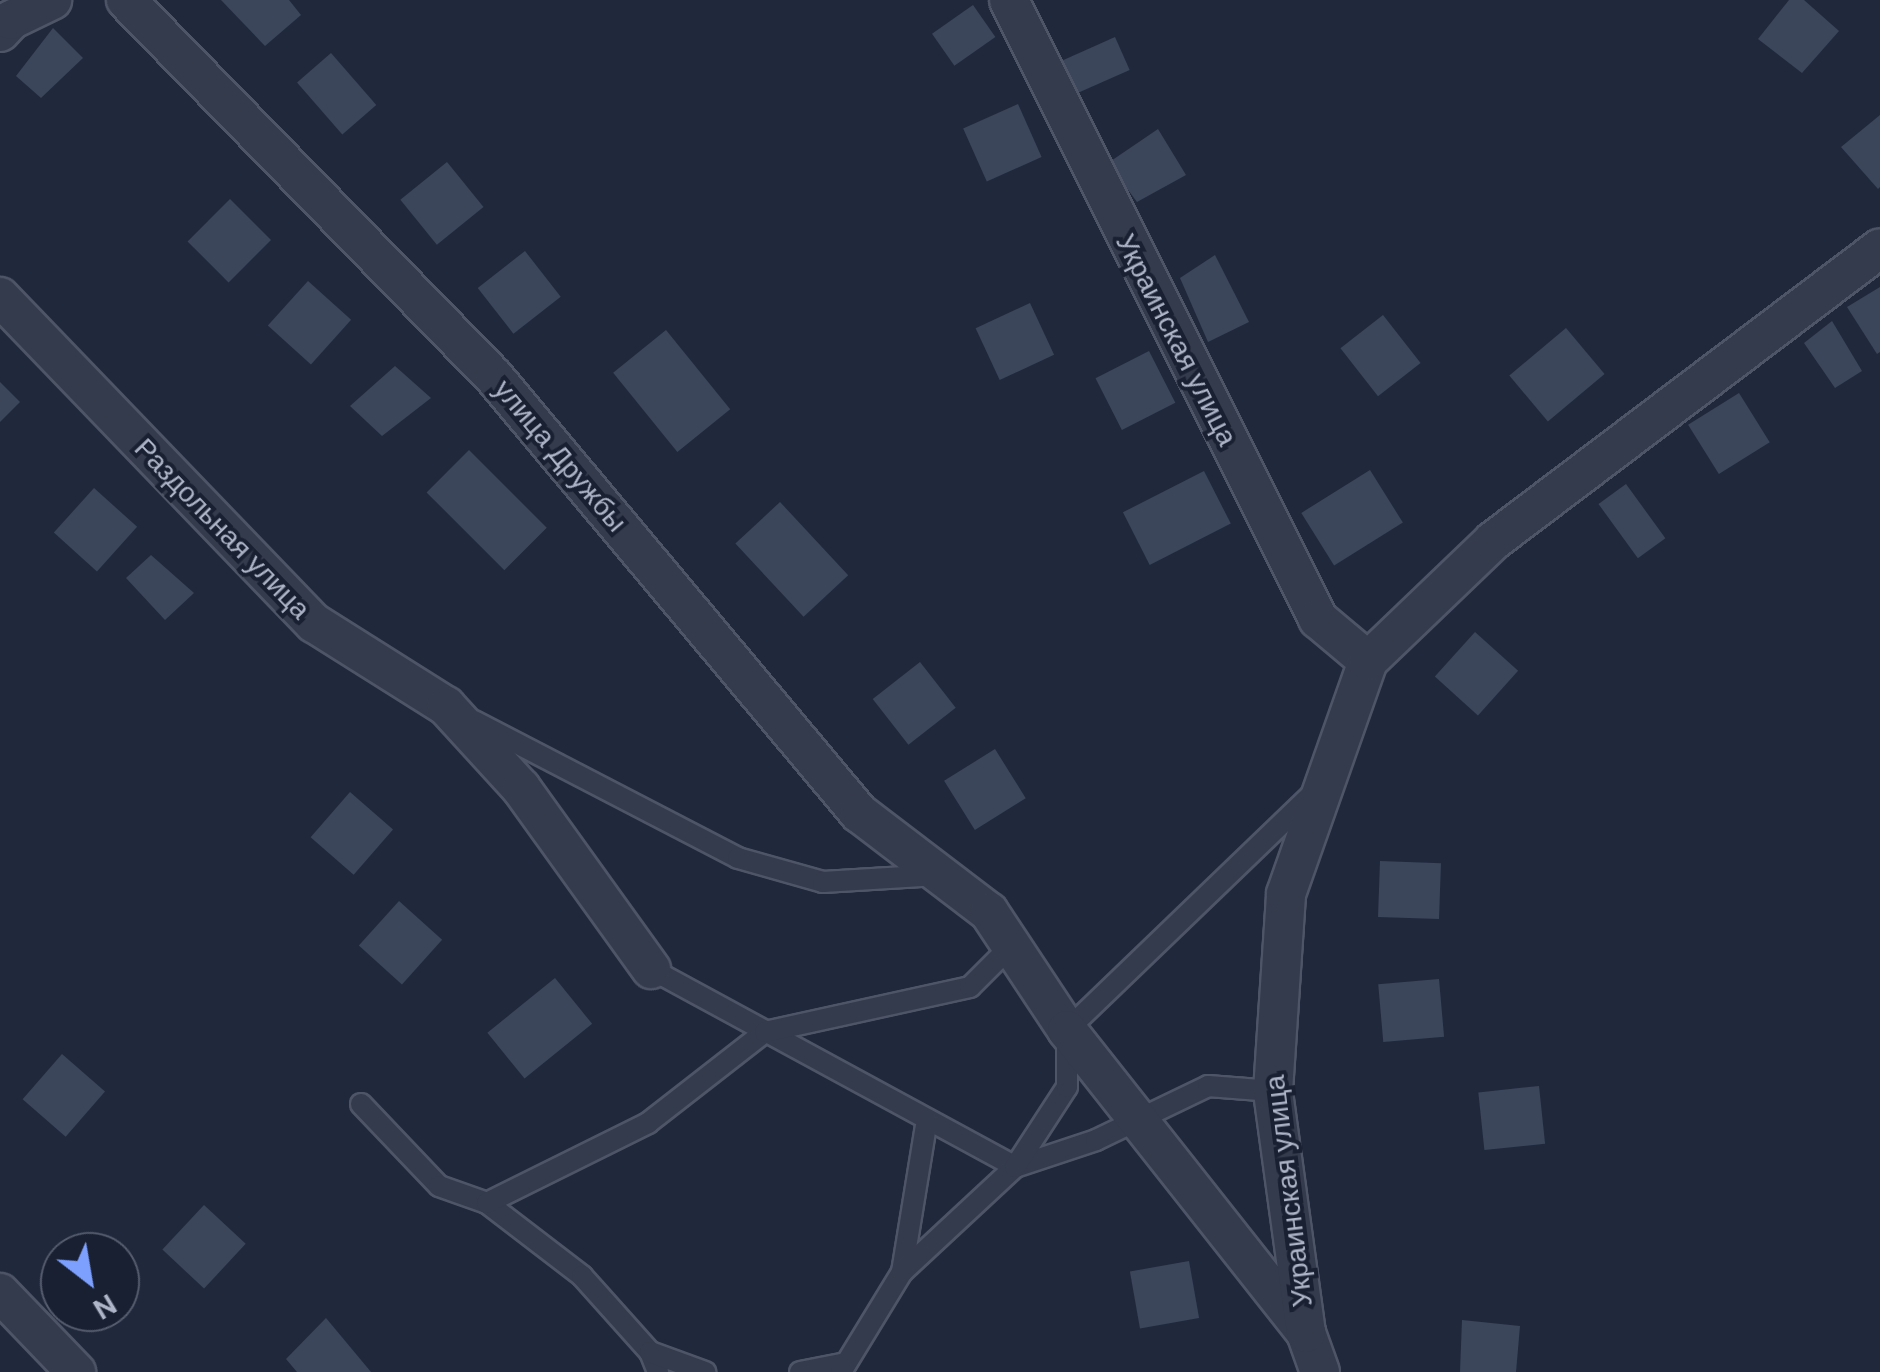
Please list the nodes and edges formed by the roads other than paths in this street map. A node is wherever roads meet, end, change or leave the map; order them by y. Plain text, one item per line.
1 (52, 0) edge
2 (126, 0) edge
3 (1010, 0) edge
4 (0, 32) edge
5 (1880, 248) edge
6 (0, 297) edge
7 (1368, 662) junction
8 (446, 706) junction
9 (1326, 782) junction
10 (940, 875) junction
11 (1011, 946) junction
12 (651, 969) joint
13 (1067, 1030) junction
14 (765, 1032) junction
15 (1273, 1091) junction
16 (361, 1104) dead end
17 (1140, 1119) junction
18 (927, 1120) junction
19 (1014, 1167) junction
20 (486, 1203) junction
21 (902, 1272) junction
22 (0, 1293) edge
23 (1306, 1334) junction
24 (650, 1352) junction
25 (844, 1368) edge
26 (76, 1372) edge
27 (658, 1372) edge
28 (705, 1372) edge
29 (800, 1372) edge
30 (1320, 1372) edge

1 - 4 street
2 - 10 street, улица Дружбы
3 - 7 street, Украинская улица
5 - 7 street, Украинская улица
6 - 8 street, Раздольная улица
7 - 9 street, Украинская улица
8 - 10 lane
8 - 12 street, Раздольная улица
9 - 13 lane
9 - 15 street, Украинская улица
10 - 11 street, улица Дружбы
11 - 13 street
11 - 14 lane
12 - 14 lane
13 - 17 street
13 - 19 lane
14 - 18 lane
14 - 20 lane
15 - 17 lane
15 - 23 street, Украинская улица
16 - 20 lane
17 - 19 lane
17 - 23 street
18 - 19 lane
18 - 21 lane
19 - 21 lane
20 - 24 lane
21 - 25 lane
22 - 26 street
23 - 30 street, Украинская улица
24 - 27 lane
24 - 28 lane
25 - 29 lane

